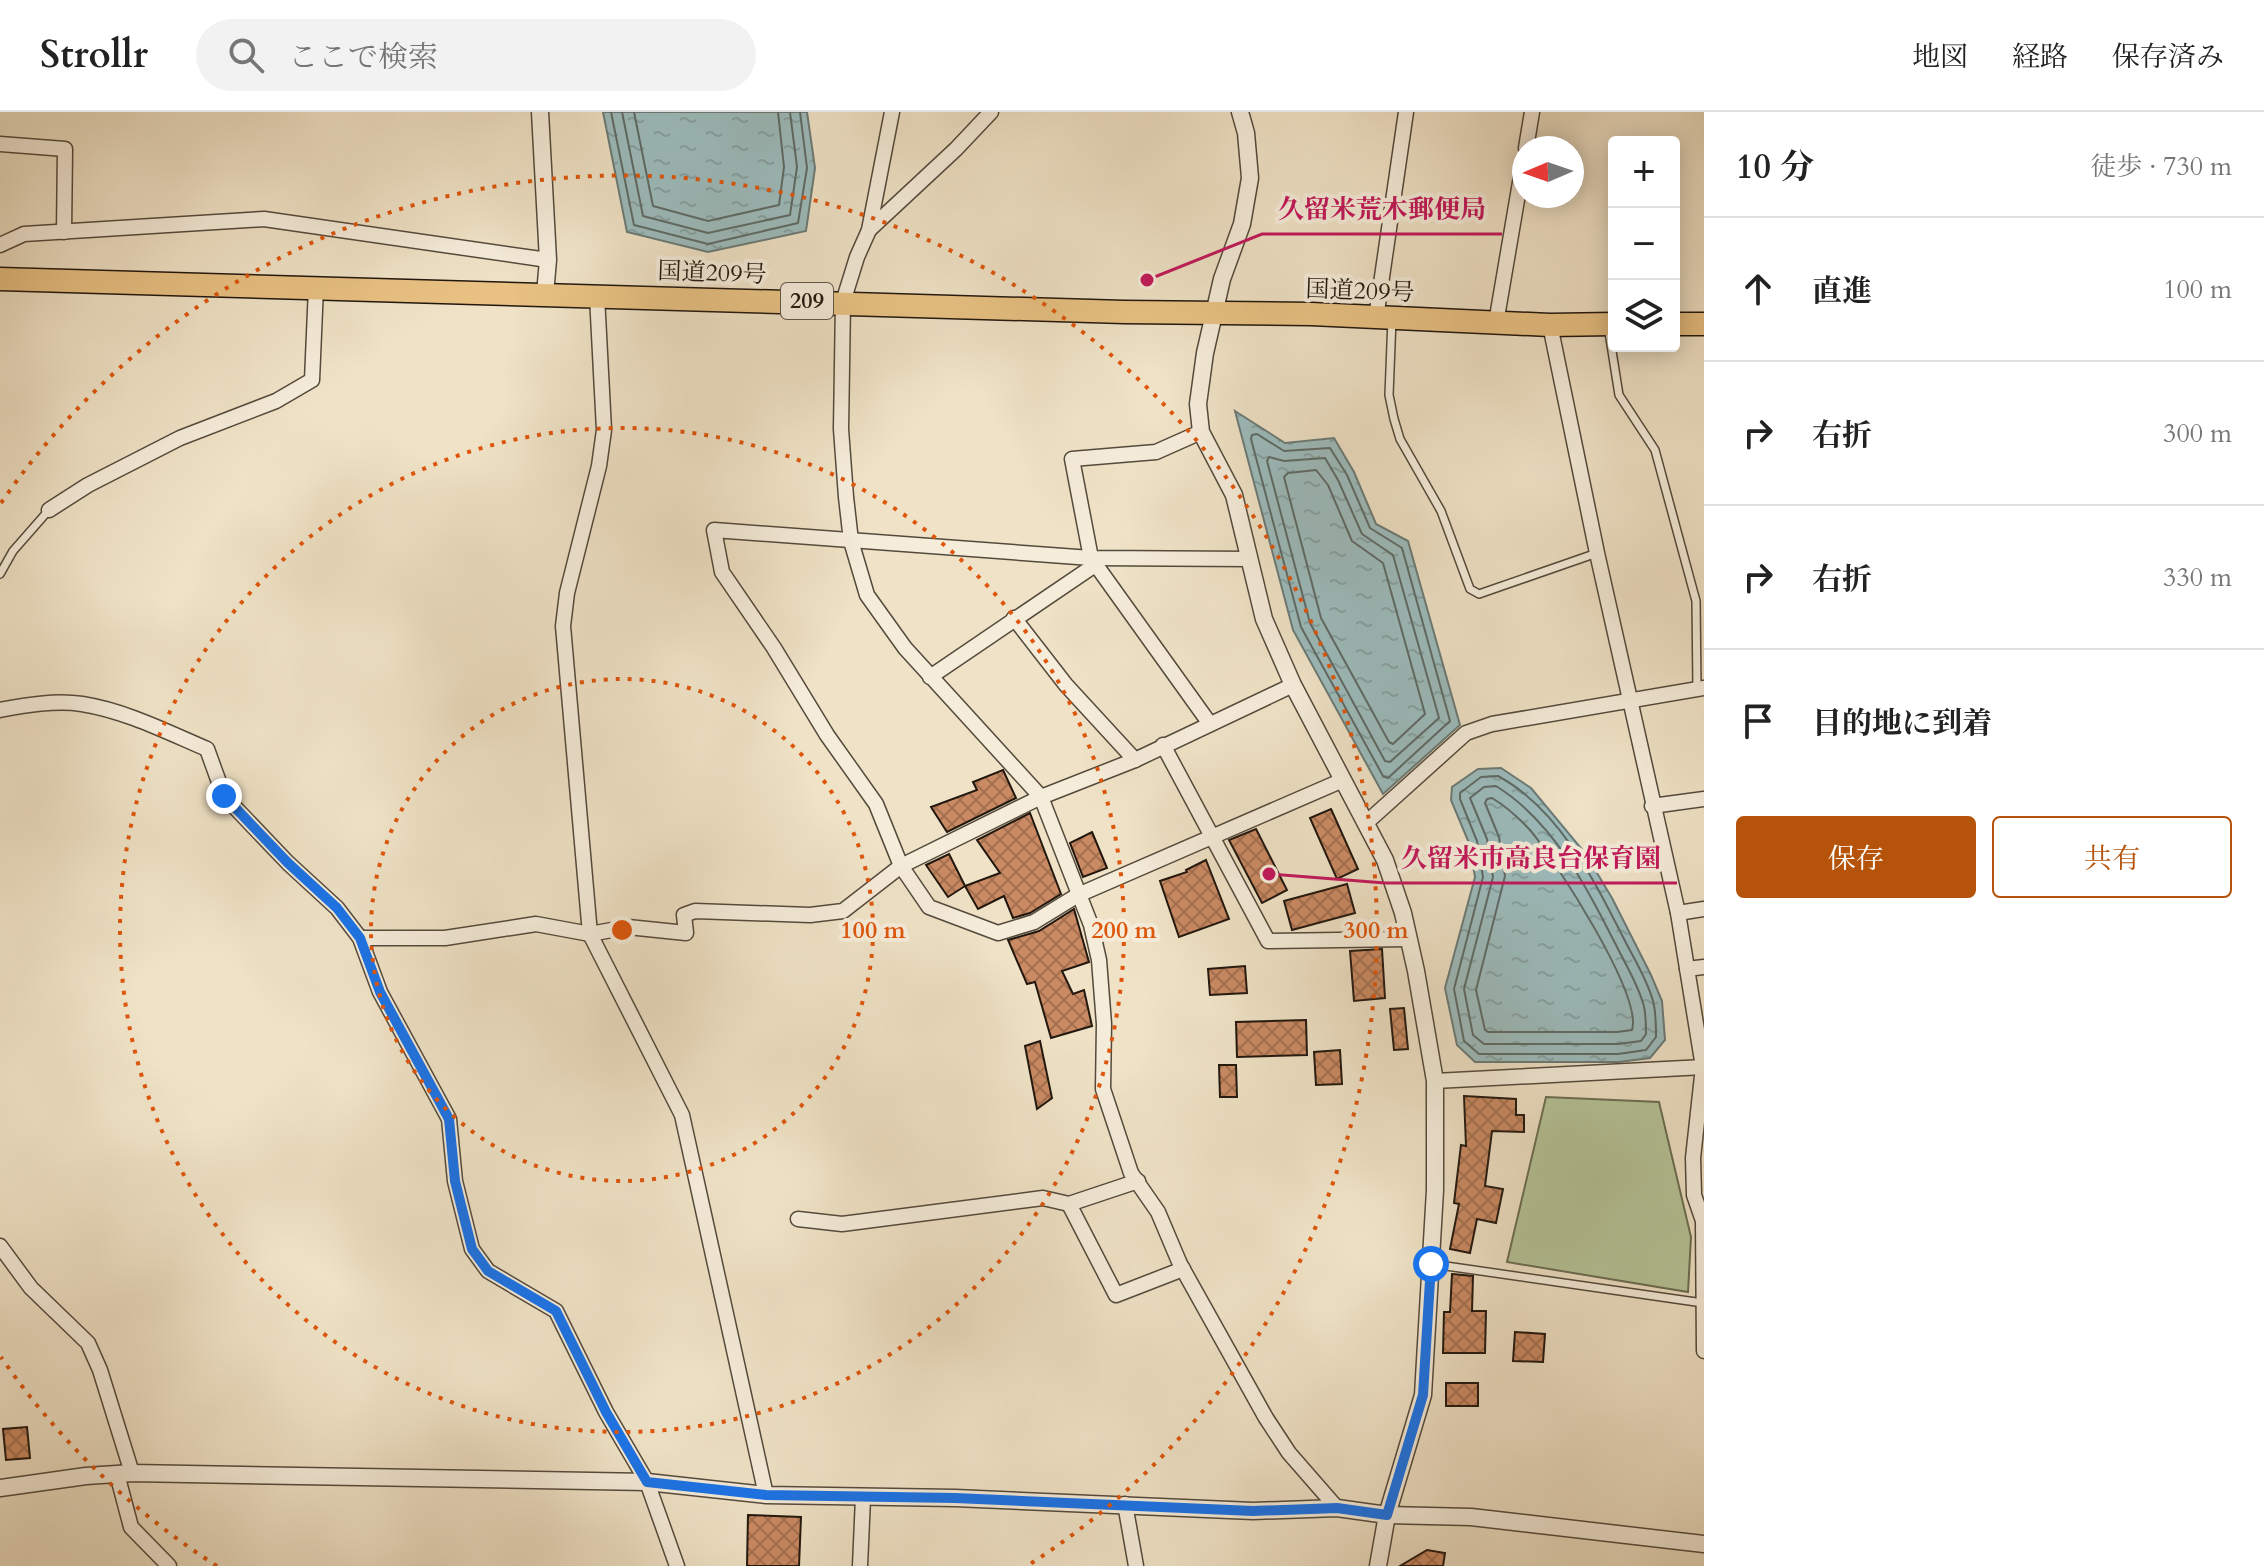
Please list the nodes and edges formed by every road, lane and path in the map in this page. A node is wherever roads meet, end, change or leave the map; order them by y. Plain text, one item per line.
1 (540, 112) edge
2 (892, 112) edge
3 (991, 112) edge
4 (1240, 112) edge
5 (1406, 112) edge
6 (1532, 112) edge
7 (1528, 136) edge
8 (0, 144) edge
9 (1516, 208) edge
10 (869, 230) junction
11 (64, 232) junction
12 (0, 245) edge
13 (548, 260) junction
14 (0, 279) edge
15 (316, 287) junction
16 (545, 294) junction
17 (597, 296) junction
18 (843, 302) junction
19 (1214, 314) junction
20 (1384, 318) junction
21 (1496, 323) junction
22 (1608, 324) edge
23 (1680, 324) edge
24 (1704, 324) edge
25 (1550, 325) junction
26 (1614, 352) edge
27 (1201, 432) junction
28 (49, 510) joint
29 (851, 541) junction
30 (1597, 553) junction
31 (1250, 559) junction
32 (1093, 562) junction
33 (0, 574) edge
34 (1014, 618) junction
35 (930, 677) junction
36 (1293, 685) junction
37 (1701, 689) edge
38 (1631, 702) junction
39 (0, 710) edge
40 (1210, 724) junction
41 (1163, 745) junction
42 (1135, 760) junction
43 (1343, 780) junction
44 (1041, 797) junction
45 (1704, 799) edge
46 (1652, 806) junction
47 (1366, 823) junction
48 (1211, 836) junction
49 (901, 866) junction
50 (1078, 895) junction
51 (1704, 909) edge
52 (1678, 913) junction
53 (590, 934) junction
54 (360, 938) junction
55 (1409, 939) junction
56 (1704, 967) edge
57 (1687, 969) junction
58 (1704, 1067) edge
59 (1435, 1081) junction
60 (1138, 1181) junction
61 (1069, 1204) junction
62 (798, 1219) dead end
63 (0, 1246) edge
64 (1431, 1264) junction
65 (1183, 1269) junction
66 (1703, 1303) edge
67 (1704, 1351) edge
68 (124, 1473) junction
69 (647, 1482) junction
70 (0, 1488) edge
71 (766, 1495) junction
72 (863, 1498) junction
73 (1125, 1504) junction
74 (1337, 1508) junction
75 (1387, 1515) junction
76 (1704, 1544) edge
77 (169, 1566) edge
78 (677, 1566) edge
79 (860, 1566) edge
80 (1136, 1566) edge
81 (1378, 1566) edge

1 - 13 street
2 - 10 street
3 - 10 street
4 - 19 street
5 - 20 street
6 - 7 street
8 - 11 street
9 - 21 street
10 - 18 street
11 - 12 street
11 - 13 street
13 - 16 street
14 - 15 highway, 国道209号 / 209
15 - 16 highway, 国道209号 / 209
15 - 28 street
16 - 17 highway, 国道209号 / 209
17 - 18 highway, 国道209号 / 209
17 - 53 street
18 - 19 highway, 国道209号 / 209
18 - 29 street
19 - 20 highway, 国道209号 / 209
19 - 27 street
20 - 21 highway, 国道209号 / 209
20 - 30 lane
21 - 25 highway, 国道209号 / 209
22 - 25 highway, 国道209号 / 209
23 - 24 highway
25 - 30 street
26 - 37 lane
27 - 31 street
27 - 32 street
28 - 33 lane
29 - 32 street
29 - 35 street
29 - 49 street
30 - 38 street
31 - 32 street
31 - 36 street
32 - 34 street
32 - 40 street
34 - 35 street
34 - 42 street
35 - 44 street
36 - 40 street
36 - 43 street
37 - 38 street
38 - 46 street
38 - 47 street
39 - 54 street
40 - 41 street
41 - 42 street
41 - 48 street
42 - 44 street
43 - 47 street
43 - 48 street
44 - 49 street
44 - 50 street
45 - 46 street
46 - 52 street
47 - 55 street
48 - 50 street
48 - 55 street
49 - 50 street
49 - 53 street
50 - 60 street
51 - 52 street
52 - 57 street
53 - 54 street
53 - 71 street
54 - 69 street
55 - 59 street
56 - 57 street
57 - 58 street
58 - 59 street
58 - 66 street
59 - 64 street
60 - 61 street
60 - 65 street
61 - 62 street
61 - 65 street
63 - 68 street
64 - 66 lane
64 - 75 street
65 - 74 street
66 - 67 street
68 - 69 street
68 - 70 street
68 - 77 street
69 - 71 street
69 - 78 street
71 - 72 street
72 - 73 street
72 - 79 street
73 - 74 street
73 - 80 street
74 - 75 street
75 - 76 street
75 - 81 street

